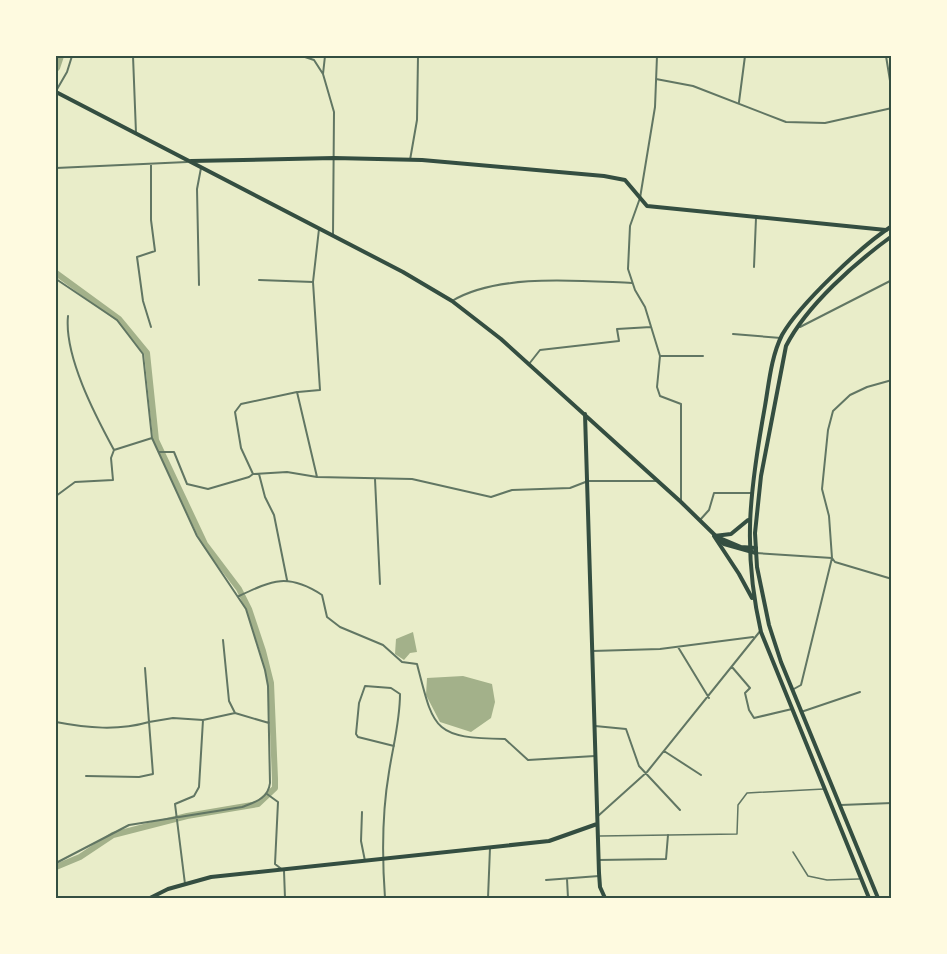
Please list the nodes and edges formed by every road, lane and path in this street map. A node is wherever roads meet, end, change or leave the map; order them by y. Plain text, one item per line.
1 (72, 56) edge
2 (133, 56) edge
3 (302, 56) edge
4 (325, 56) edge
5 (418, 56) edge
6 (657, 56) edge
7 (745, 56) edge
8 (886, 56) edge
9 (323, 74) junction
10 (890, 75) edge
11 (656, 79) junction
12 (56, 92) edge
13 (891, 93) edge
14 (739, 102) junction
15 (891, 108) edge
16 (136, 134) junction
17 (334, 158) junction
18 (410, 160) junction
19 (187, 162) junction
20 (151, 164) junction
21 (56, 168) edge
22 (201, 168) junction
23 (640, 198) junction
24 (756, 218) junction
25 (891, 228) edge
26 (319, 229) junction
27 (886, 230) junction
28 (333, 236) junction
29 (891, 236) edge
30 (754, 267) dead end
31 (56, 279) edge
32 (259, 280) dead end
33 (891, 280) edge
34 (313, 282) junction
35 (632, 283) junction
36 (200, 285) dead end
37 (452, 301) junction
38 (68, 316) dead end
39 (151, 327) dead end
40 (651, 327) junction
41 (794, 330) junction
42 (733, 334) dead end
43 (781, 338) junction
44 (660, 356) junction
45 (703, 356) dead end
46 (529, 364) junction
47 (891, 380) edge
48 (297, 392) junction
49 (585, 414) junction
50 (152, 438) junction
51 (114, 450) junction
52 (159, 452) junction
53 (253, 474) junction
54 (259, 474) junction
55 (317, 477) junction
56 (375, 479) junction
57 (588, 481) junction
58 (657, 481) junction
59 (752, 493) junction
60 (56, 496) edge
61 (681, 502) junction
62 (749, 520) junction
63 (699, 521) junction
64 (714, 536) junction
65 (748, 550) junction
66 (756, 551) junction
67 (832, 558) junction
68 (891, 579) edge
69 (287, 580) junction
70 (380, 584) dead end
71 (239, 596) junction
72 (753, 602) junction
73 (761, 630) junction
74 (753, 638) junction
75 (223, 640) dead end
76 (678, 647) junction
77 (591, 651) junction
78 (732, 667) junction
79 (145, 668) dead end
80 (792, 690) junction
81 (860, 692) dead end
82 (709, 698) junction
83 (793, 709) junction
84 (801, 712) junction
85 (235, 713) junction
86 (203, 720) junction
87 (56, 722) edge
88 (149, 722) junction
89 (269, 723) junction
90 (595, 726) junction
91 (394, 746) junction
92 (664, 751) junction
93 (596, 756) junction
94 (647, 772) junction
95 (700, 775) dead end
96 (86, 776) dead end
97 (825, 788) junction
98 (267, 794) junction
99 (891, 803) edge
100 (841, 805) junction
101 (680, 810) dead end
102 (362, 812) dead end
103 (598, 816) junction
104 (175, 818) junction
105 (597, 824) junction
106 (598, 836) junction
107 (668, 836) junction
108 (490, 848) junction
109 (793, 852) dead end
110 (382, 859) junction
111 (598, 860) junction
112 (365, 861) junction
113 (56, 863) edge
114 (284, 871) junction
115 (599, 876) junction
116 (567, 879) junction
117 (862, 879) junction
118 (546, 880) dead end
119 (185, 884) junction
120 (150, 898) edge
121 (285, 898) edge
122 (385, 898) edge
123 (488, 898) edge
124 (568, 898) edge
125 (605, 898) edge
126 (869, 898) edge
127 (878, 898) edge

1 - 12 street
2 - 16 street
3 - 9 street
4 - 9 street
5 - 18 street
6 - 11 street
7 - 14 street
8 - 10 street
9 - 17 street
10 - 13 street
11 - 14 street
11 - 23 street
12 - 16 main road
14 - 15 street
16 - 19 main road
17 - 18 main road
17 - 19 main road
17 - 28 street
18 - 23 main road
19 - 20 street
19 - 22 main road
20 - 21 street
20 - 39 street
22 - 26 main road
22 - 36 street
23 - 24 main road
23 - 35 street
24 - 27 main road
24 - 30 street
25 - 27 main road
26 - 28 main road
26 - 34 street
27 - 43 main road
28 - 37 main road
29 - 41 main road
31 - 50 street
32 - 34 street
33 - 41 street
34 - 48 street
35 - 37 street
35 - 40 street
37 - 46 main road
38 - 51 street
40 - 44 street
40 - 46 street
41 - 66 main road
42 - 43 street
43 - 59 main road
44 - 45 street
44 - 61 street
46 - 49 main road
47 - 67 street
48 - 53 street
48 - 55 street
49 - 57 main road
49 - 58 main road
50 - 51 street
50 - 52 street
51 - 60 street
52 - 53 street
52 - 71 street
53 - 54 street
54 - 55 street
54 - 69 street
55 - 56 street
56 - 57 street
56 - 70 street
57 - 58 street
57 - 77 main road
58 - 61 main road
59 - 62 main road
59 - 63 street
61 - 63 main road
62 - 64 main road
62 - 65 main road
63 - 64 main road
64 - 65 main road
64 - 72 main road
65 - 66 main road
65 - 72 main road
66 - 67 street
66 - 80 main road
67 - 68 street
67 - 80 street
69 - 71 street
69 - 93 street
71 - 89 street
72 - 73 main road
73 - 74 street
73 - 83 main road
74 - 76 street
74 - 78 street
75 - 85 street
76 - 77 street
76 - 82 street
77 - 90 main road
78 - 82 street
78 - 83 street
79 - 88 street
80 - 84 main road
81 - 84 street
82 - 92 street
83 - 97 main road
84 - 100 main road
85 - 86 street
85 - 89 street
86 - 88 street
86 - 104 street
87 - 88 street
88 - 96 street
89 - 98 street
90 - 93 main road
90 - 94 street
91 - 91 street
91 - 110 street
92 - 94 street
92 - 95 street
93 - 103 main road
94 - 101 street
94 - 103 street
97 - 107 lane
97 - 117 main road
98 - 104 street
98 - 114 street
99 - 100 street
100 - 127 main road
102 - 112 street
103 - 105 main road
104 - 113 street
104 - 119 street
105 - 106 main road
105 - 108 main road
106 - 107 lane
106 - 111 main road
107 - 111 street
108 - 110 main road
108 - 123 street
109 - 117 lane
110 - 112 main road
110 - 122 street
111 - 115 main road
112 - 114 main road
114 - 119 main road
114 - 121 street
115 - 116 street
115 - 125 main road
116 - 118 street
116 - 124 street
117 - 126 main road
119 - 120 main road

